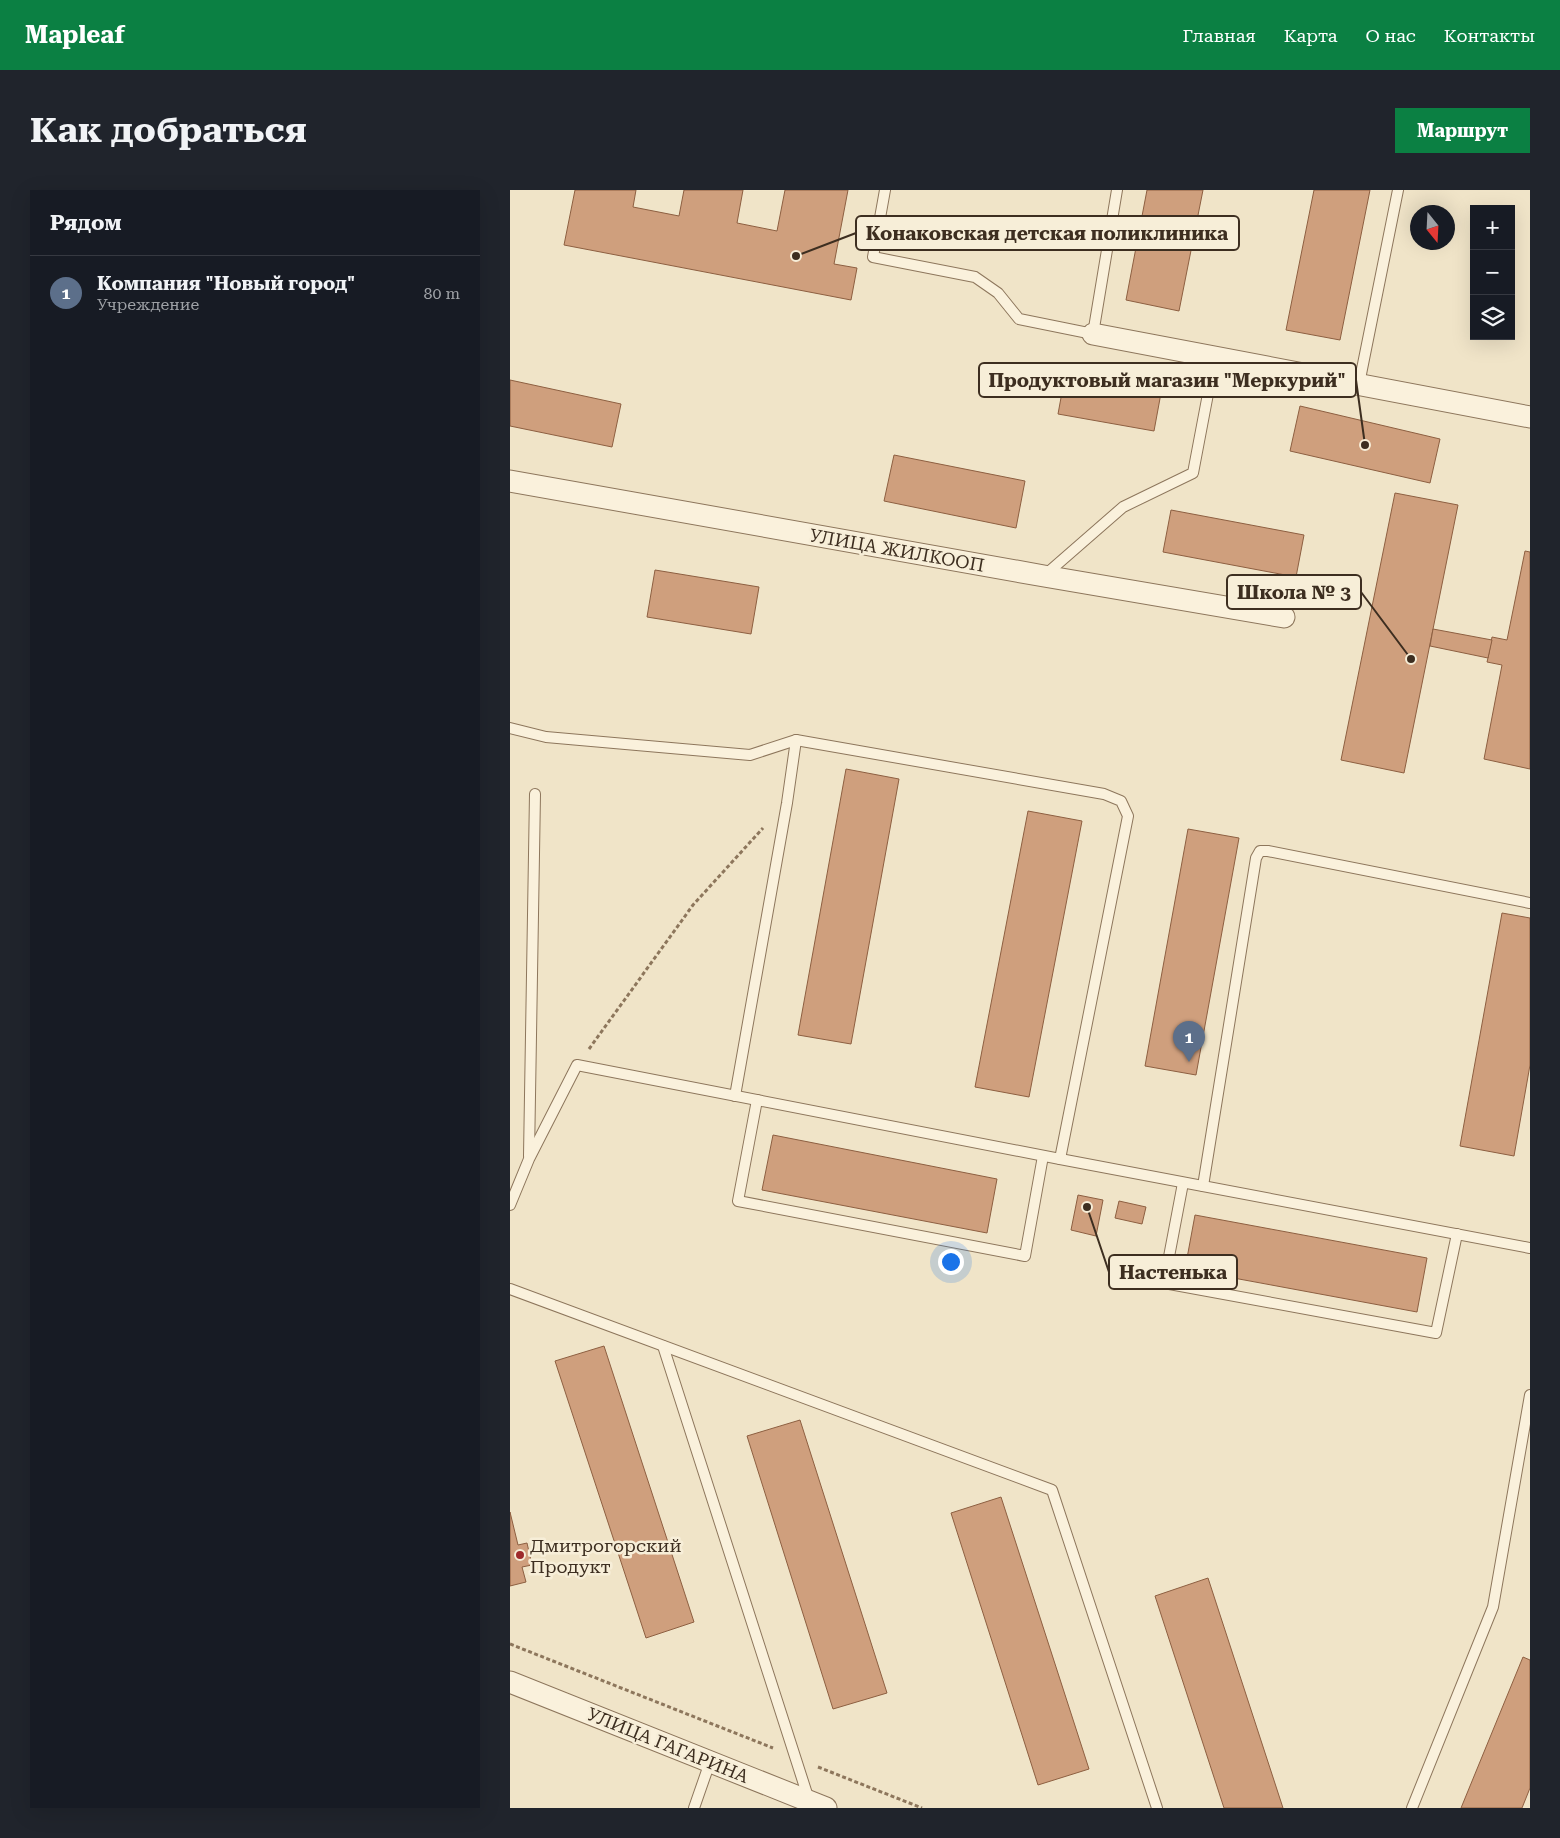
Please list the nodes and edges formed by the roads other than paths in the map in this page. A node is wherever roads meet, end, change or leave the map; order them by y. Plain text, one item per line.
1 (885, 190) edge
2 (1118, 190) edge
3 (1398, 190) edge
4 (1093, 334) junction
5 (1215, 357) junction
6 (1359, 384) junction
7 (1530, 417) edge
8 (510, 481) edge
9 (1044, 576) junction
10 (1284, 617) dead end
11 (510, 728) edge
12 (796, 740) junction
13 (535, 794) dead end
14 (1530, 903) edge
15 (735, 1096) junction
16 (757, 1100) junction
17 (1043, 1156) junction
18 (529, 1159) junction
19 (1060, 1159) junction
20 (1183, 1183) junction
21 (1203, 1186) junction
22 (510, 1205) edge
23 (1457, 1234) junction
24 (1530, 1248) edge
25 (510, 1289) edge
26 (663, 1346) junction
27 (1530, 1395) edge
28 (510, 1682) edge
29 (710, 1762) junction
30 (818, 1805) edge
31 (694, 1808) edge
32 (1157, 1808) edge
33 (1412, 1808) edge

1 - 4 lane
2 - 4 lane
3 - 6 lane
4 - 5 street
5 - 6 street
5 - 9 lane
6 - 7 street
8 - 9 street, УЛИЦА ЖИЛКООП
9 - 10 street, УЛИЦА ЖИЛКООП
11 - 12 lane
12 - 15 lane
12 - 19 lane
13 - 18 lane
14 - 21 lane
15 - 16 lane
15 - 18 lane
16 - 17 lane
16 - 17 lane
17 - 19 lane
18 - 22 lane
19 - 20 lane
20 - 21 lane
20 - 23 lane
21 - 23 lane
23 - 24 lane
25 - 26 lane
26 - 30 lane
26 - 32 lane
27 - 33 lane
28 - 29 street, УЛИЦА ГАГАРИНА
29 - 30 street, УЛИЦА ГАГАРИНА
29 - 31 lane

